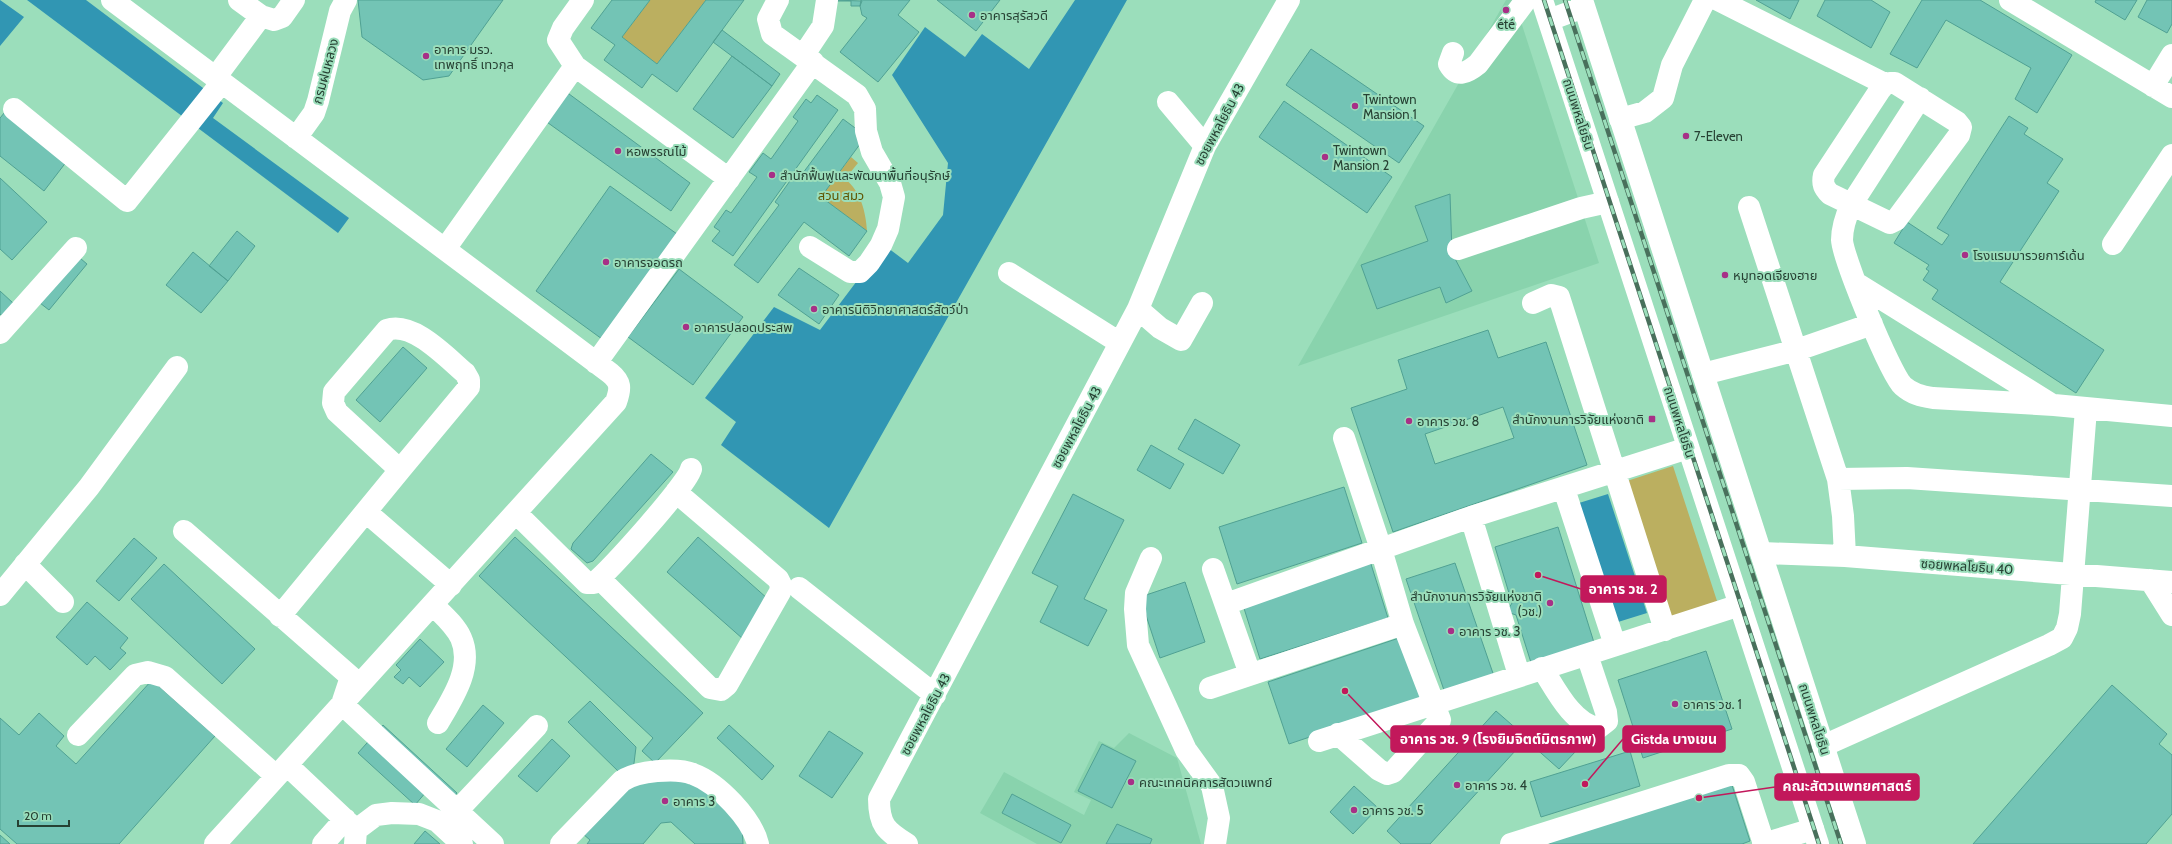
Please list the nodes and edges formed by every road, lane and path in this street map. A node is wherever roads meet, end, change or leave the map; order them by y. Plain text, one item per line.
1 (112, 0) edge
2 (239, 0) edge
3 (294, 0) edge
4 (346, 0) edge
5 (583, 0) edge
6 (778, 0) edge
7 (827, 0) edge
8 (1289, 0) edge
9 (1526, 0) edge
10 (1705, 0) edge
11 (1718, 0) edge
12 (2010, 0) edge
13 (1583, 3) edge
14 (1545, 10) edge
15 (261, 16) junction
16 (1453, 53) dead end
17 (808, 59) junction
18 (2170, 64) edge
19 (575, 66) junction
20 (217, 84) junction
21 (1885, 84) junction
22 (2152, 86) junction
23 (2172, 97) edge
24 (1920, 98) junction
25 (1168, 102) dead end
26 (14, 109) dead end
27 (1620, 119) junction
28 (296, 138) junction
29 (1205, 146) junction
30 (2172, 155) edge
31 (728, 179) junction
32 (1608, 202) junction
33 (1851, 205) junction
34 (1748, 207) dead end
35 (2113, 244) dead end
36 (810, 247) dead end
37 (76, 248) dead end
38 (445, 249) junction
39 (1458, 249) dead end
40 (1009, 273) dead end
41 (1856, 283) junction
42 (1202, 303) dead end
43 (1533, 303) dead end
44 (1138, 309) junction
45 (1872, 324) junction
46 (0, 333) edge
47 (1120, 343) junction
48 (1797, 350) junction
49 (596, 363) junction
50 (177, 367) dead end
51 (1703, 374) junction
52 (2054, 406) junction
53 (2086, 409) junction
54 (2172, 416) edge
55 (1344, 438) dead end
56 (1688, 448) junction
57 (691, 469) dead end
58 (400, 470) junction
59 (1614, 472) junction
60 (1838, 479) junction
61 (1564, 489) junction
62 (2081, 489) junction
63 (676, 492) junction
64 (2172, 496) edge
65 (366, 512) junction
66 (516, 513) junction
67 (1471, 518) junction
68 (184, 531) dead end
69 (1381, 549) junction
70 (1762, 553) junction
71 (1845, 556) junction
72 (1151, 558) dead end
73 (26, 564) junction
74 (1213, 569) dead end
75 (2074, 574) junction
76 (600, 578) junction
77 (2150, 580) junction
78 (2172, 582) edge
79 (451, 585) junction
80 (799, 588) dead end
81 (0, 595) edge
82 (63, 602) dead end
83 (1226, 604) junction
84 (433, 605) junction
85 (1740, 605) junction
86 (2172, 615) edge
87 (280, 616) junction
88 (1403, 624) junction
89 (1665, 630) junction
90 (1615, 645) junction
91 (1587, 655) junction
92 (1542, 668) junction
93 (1250, 674) junction
94 (1519, 675) junction
95 (1210, 688) dead end
96 (935, 695) junction
97 (1434, 703) junction
98 (342, 704) junction
99 (438, 723) dead end
100 (537, 726) dead end
101 (78, 735) dead end
102 (1824, 746) junction
103 (282, 771) junction
104 (457, 811) junction
105 (352, 831) edge
106 (1815, 836) edge
107 (1525, 842) edge
108 (215, 844) edge
109 (323, 844) edge
110 (462, 844) edge
111 (493, 844) edge
112 (561, 844) edge
113 (758, 844) edge
114 (907, 844) edge
115 (1214, 844) edge
116 (1764, 844) edge
117 (1855, 844) edge

1 - 20 street
2 - 15 street
3 - 15 street
4 - 28 street, กรมฝนหลวง
5 - 19 street
6 - 17 street
7 - 17 street
8 - 29 street, ซอยพหลโยธิน 43
9 - 16 street
10 - 27 street
11 - 21 street
12 - 22 street
13 - 14 street
13 - 27 street, ถนนพหลโยธิน
14 - 32 street, ถนนพหลโยธิน
15 - 20 street
17 - 31 street
17 - 36 street
18 - 22 street
19 - 31 street
19 - 38 street
20 - 26 street
20 - 28 street
21 - 24 street
21 - 33 street
22 - 23 street
24 - 33 street
24 - 33 street
25 - 29 street
27 - 51 street, ถนนพหลโยธิน
28 - 38 street
29 - 44 street, ซอยพหลโยธิน 43
30 - 35 street
31 - 49 street
32 - 39 street
32 - 56 street, ถนนพหลโยธิน
33 - 41 street
34 - 48 street
37 - 46 street
38 - 49 street
40 - 47 street
41 - 45 street
41 - 52 street
42 - 44 street
43 - 59 street
44 - 47 street, ซอยพหลโยธิน 43
45 - 48 street
45 - 52 street
47 - 96 street, ซอยพหลโยธิน 43
48 - 51 street
48 - 60 street
49 - 66 street
50 - 73 street
51 - 70 street, ถนนพหลโยธิน
52 - 53 street
53 - 54 street
53 - 62 street
55 - 69 street
56 - 59 street
56 - 85 street, ถนนพหลโยธิน
57 - 63 street
58 - 58 street
58 - 65 street
59 - 61 street
59 - 89 street
60 - 62 street
60 - 71 street
61 - 67 street
61 - 90 street
62 - 64 street
62 - 75 street
63 - 76 street
63 - 76 street
65 - 79 street
65 - 87 street
66 - 76 street
66 - 79 street
67 - 69 street
67 - 94 street
68 - 87 street
69 - 83 street
69 - 88 street
70 - 71 street, ซอยพหลโยธิน 40
70 - 102 street, ถนนพหลโยธิน
71 - 75 street, ซอยพหลโยธิน 40
72 - 115 street
73 - 81 street
73 - 82 street
74 - 83 street
75 - 77 street, ซอยพหลโยธิน 40
75 - 102 street
77 - 78 street, ซอยพหลโยธิน 40
77 - 86 street
79 - 84 street
80 - 96 street
83 - 93 street
84 - 98 street
84 - 99 street
85 - 89 street
85 - 106 street, ถนนพหลโยธิน
87 - 98 street
88 - 93 street
88 - 97 street
89 - 90 street
90 - 91 street
91 - 92 street
91 - 92 street
92 - 94 street
93 - 95 street
94 - 97 street
96 - 114 street, ซอยพหลโยธิน 43
97 - 97 street
98 - 103 street
98 - 104 street
100 - 104 street
101 - 103 street
102 - 117 street, ถนนพหลโยธิน
103 - 105 street
103 - 108 street
104 - 111 street
105 - 109 street
105 - 110 street
106 - 116 street
107 - 116 street
112 - 113 street

